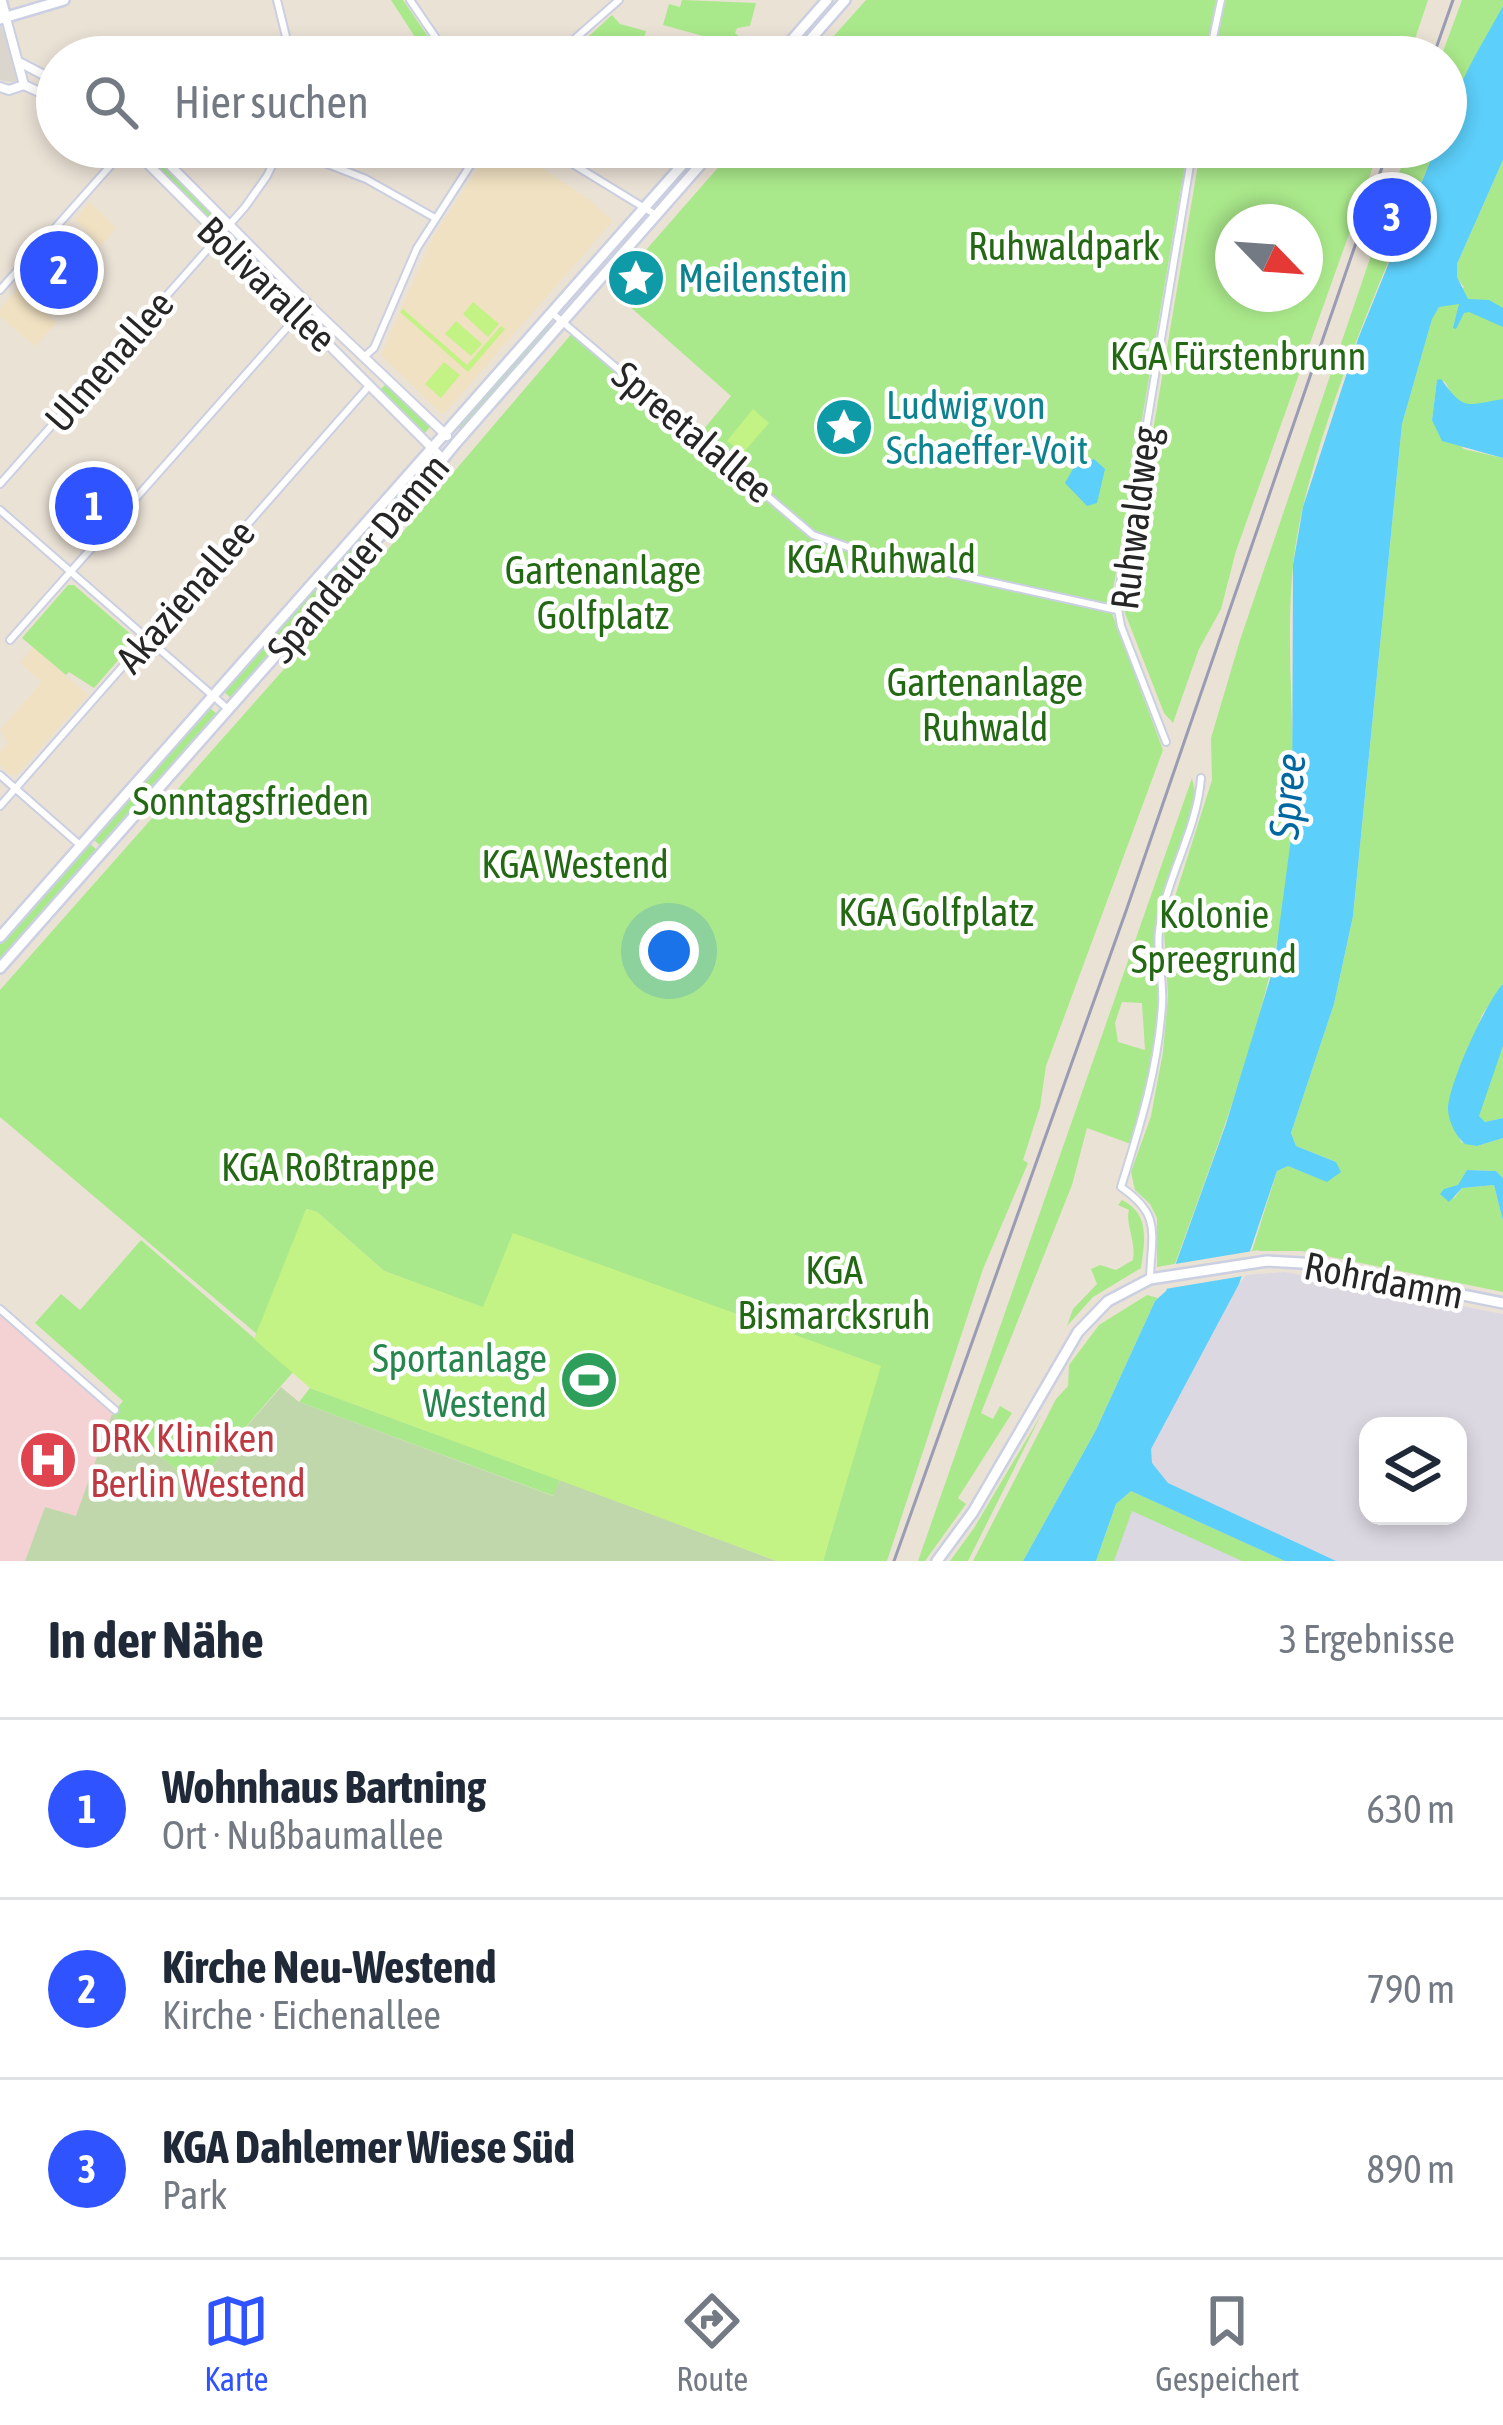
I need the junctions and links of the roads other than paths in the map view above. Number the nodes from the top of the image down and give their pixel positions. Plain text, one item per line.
1 (1, 0) edge
2 (64, 0) edge
3 (277, 0) edge
4 (410, 0) edge
5 (619, 0) edge
6 (827, 0) edge
7 (845, 0) edge
8 (1221, 0) edge
9 (3, 18) edge
10 (286, 36) edge
11 (435, 36) edge
12 (578, 36) edge
13 (795, 36) edge
14 (813, 36) edge
15 (1213, 36) edge
16 (20, 63) junction
17 (36, 71) edge
18 (24, 85) junction
19 (3, 90) edge
20 (36, 90) edge
21 (110, 168) edge
22 (150, 168) edge
23 (172, 168) edge
24 (271, 168) edge
25 (337, 168) edge
26 (468, 168) edge
27 (580, 168) edge
28 (679, 168) edge
29 (697, 168) edge
30 (1190, 168) edge
31 (645, 207) junction
32 (656, 215) junction
33 (434, 218) junction
34 (228, 226) junction
35 (218, 238) junction
36 (0, 290) edge
37 (308, 304) junction
38 (553, 313) junction
39 (298, 315) junction
40 (562, 322) junction
41 (364, 358) junction
42 (352, 369) junction
43 (380, 374) junction
44 (369, 386) junction
45 (446, 434) junction
46 (456, 443) junction
47 (432, 449) junction
48 (443, 459) junction
49 (0, 484) edge
50 (0, 510) edge
51 (70, 572) junction
52 (1117, 610) junction
53 (147, 639) junction
54 (10, 640) dead end
55 (212, 697) junction
56 (228, 710) junction
57 (1166, 742) dead end
58 (0, 775) edge
59 (1201, 778) dead end
60 (16, 788) junction
61 (0, 806) edge
62 (81, 846) junction
63 (0, 938) edge
64 (0, 968) edge
65 (1153, 1278) junction
66 (1503, 1304) edge
67 (0, 1309) edge
68 (115, 1409) dead end
69 (938, 1561) edge

1 - 9 main road
2 - 9 main road
3 - 10 street
4 - 11 street
5 - 12 street
6 - 13 main road
7 - 14 main road
8 - 15 street
9 - 16 street
16 - 17 street
16 - 18 street
18 - 19 street
18 - 20 street
21 - 36 street
22 - 35 street, Bolivarallee
23 - 34 street, Bolivarallee
24 - 34 street, Ulmenallee
25 - 33 street
26 - 33 street
27 - 31 street
28 - 31 main road, Spandauer Damm
29 - 32 main road, Spandauer Damm
30 - 52 street, Ruhwaldweg
31 - 32 street
31 - 38 main road, Spandauer Damm
32 - 40 main road, Spandauer Damm
33 - 41 street
34 - 35 street, Ulmenallee
34 - 37 street, Bolivarallee
35 - 39 street, Bolivarallee
35 - 49 street, Ulmenallee
37 - 39 street
37 - 41 street, Bolivarallee
38 - 40 street, Spreetalallee
38 - 45 main road, Spandauer Damm
39 - 42 street, Bolivarallee
39 - 51 street
40 - 46 main road, Spandauer Damm
40 - 52 street, Spreetalallee
41 - 42 street, Bolivarallee
41 - 43 street, Bolivarallee
42 - 44 street, Bolivarallee
43 - 44 street, Bolivarallee
43 - 45 street, Bolivarallee
44 - 47 street, Bolivarallee
44 - 53 street, Akazienallee
45 - 46 street, Bolivarallee
45 - 47 main road, Spandauer Damm
46 - 48 main road, Spandauer Damm
47 - 48 street, Bolivarallee
47 - 55 main road, Spandauer Damm
48 - 56 main road, Spandauer Damm
50 - 51 street
51 - 53 street
51 - 54 street
52 - 57 street, Ruhwaldweg
53 - 55 street
53 - 60 street, Akazienallee
55 - 56 street
55 - 62 main road, Spandauer Damm
56 - 64 main road, Spandauer Damm
58 - 60 street
59 - 65 street
60 - 61 street, Akazienallee
60 - 62 street
62 - 63 main road, Spandauer Damm
65 - 66 main road, Rohrdamm
65 - 69 main road
67 - 68 street

